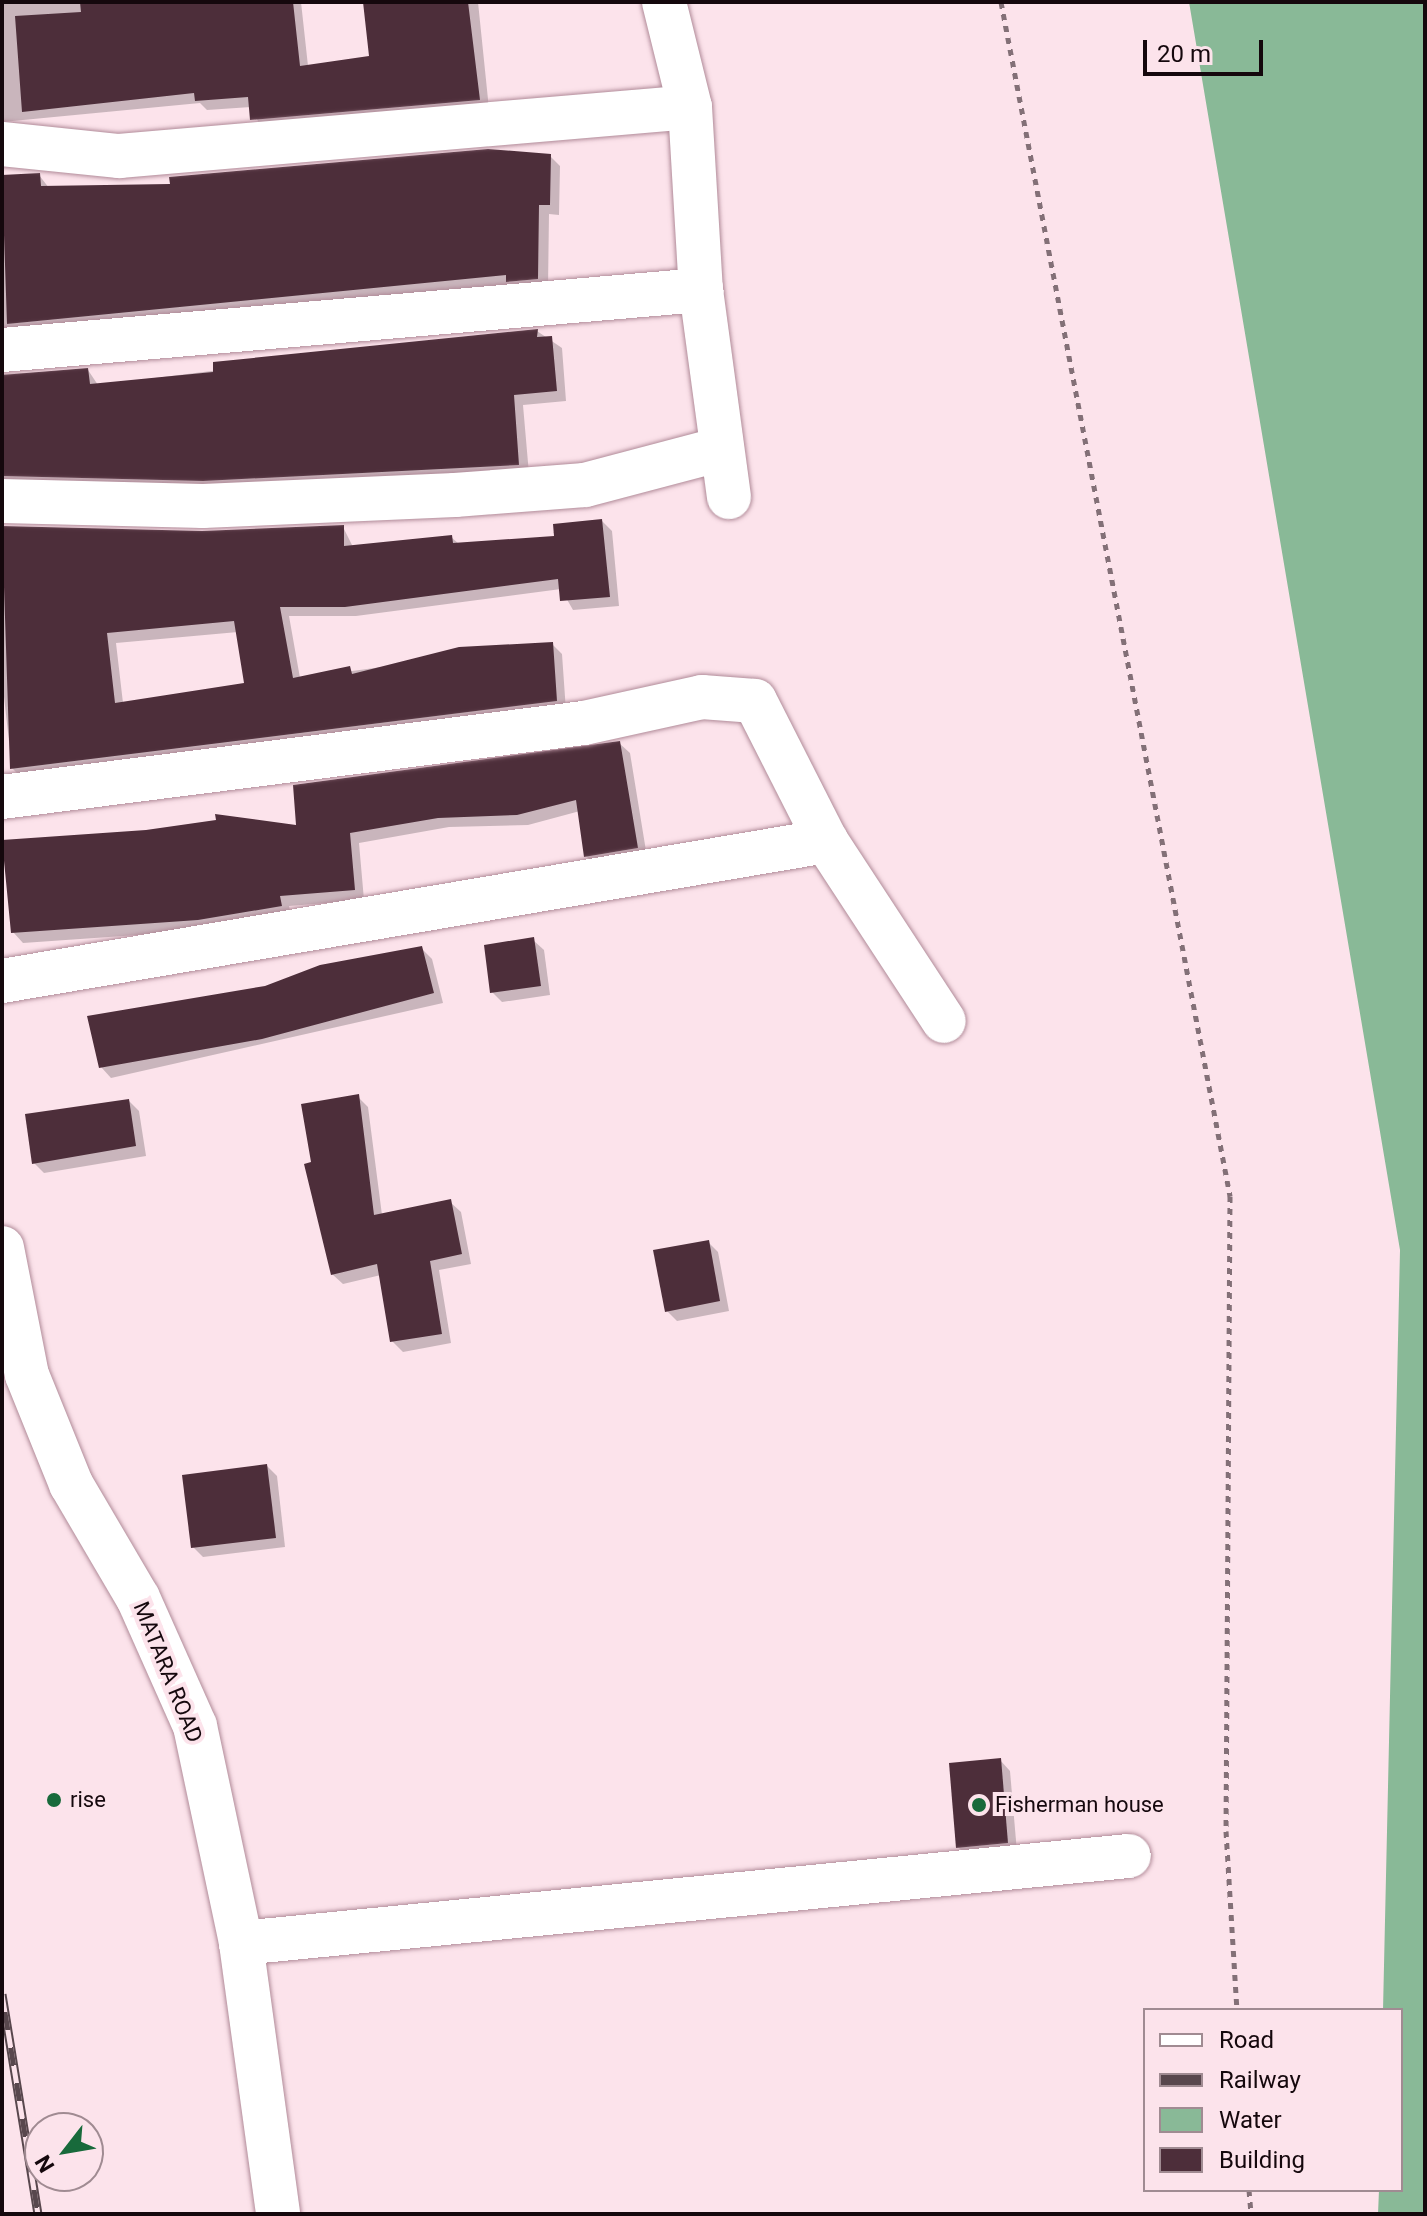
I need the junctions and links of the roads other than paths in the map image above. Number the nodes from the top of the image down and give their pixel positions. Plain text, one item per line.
1 (664, 2) edge
2 (690, 107) junction
3 (2, 144) edge
4 (701, 290) junction
5 (2, 350) edge
6 (721, 449) junction
7 (729, 497) dead end
8 (2, 501) edge
9 (2, 797) edge
10 (826, 841) junction
11 (2, 981) edge
12 (944, 1021) dead end
13 (2, 1248) edge
14 (1129, 1856) dead end
15 (241, 1943) junction
16 (278, 2214) edge

1 - 2 main road
2 - 3 main road
2 - 4 main road
4 - 5 main road
4 - 6 main road
6 - 7 main road
6 - 8 main road
9 - 10 main road
10 - 11 main road
10 - 12 main road
13 - 15 main road, MATARA ROAD
14 - 15 main road
15 - 16 main road, MATARA ROAD

